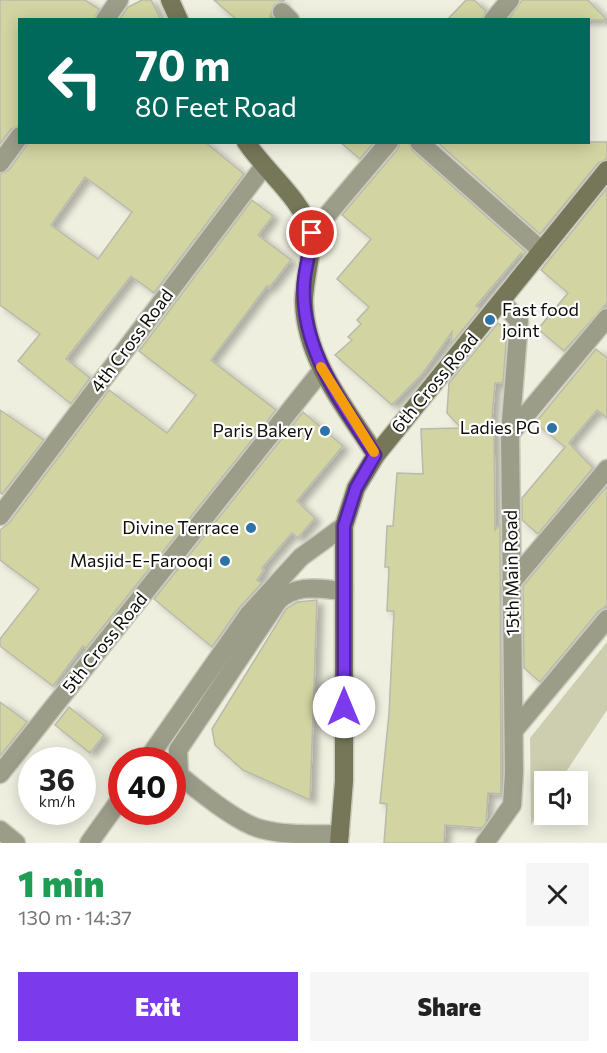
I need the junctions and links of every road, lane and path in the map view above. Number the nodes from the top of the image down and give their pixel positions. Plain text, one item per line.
1 (119, 0) edge
2 (170, 0) edge
3 (106, 18) edge
4 (178, 18) edge
5 (18, 139) edge
6 (248, 144) edge
7 (387, 144) edge
8 (421, 144) edge
9 (0, 163) edge
10 (264, 166) junction
11 (607, 170) edge
12 (312, 233) junction
13 (542, 251) junction
14 (502, 302) junction
15 (607, 318) edge
16 (322, 370) junction
17 (510, 434) junction
18 (375, 455) junction
19 (607, 469) edge
20 (0, 516) edge
21 (344, 526) junction
22 (511, 583) junction
23 (344, 591) junction
24 (607, 619) edge
25 (516, 728) junction
26 (156, 747) edge
27 (0, 774) edge
28 (108, 817) edge
29 (0, 830) edge
30 (339, 839) edge
31 (16, 843) edge
32 (89, 843) edge
33 (485, 843) edge

1 - 3 street
2 - 4 street
5 - 9 street
6 - 10 street
7 - 12 street
8 - 13 street
10 - 12 street
10 - 20 street, 4th Cross Road
11 - 13 street, 6th Cross Road
12 - 16 street
13 - 14 street, 6th Cross Road
14 - 17 street, 15th Main Road
14 - 18 street, 6th Cross Road
15 - 17 street
16 - 18 street
16 - 27 street, 5th Cross Road
17 - 22 street, 15th Main Road
18 - 21 street, 6th Cross Road
19 - 22 street
21 - 23 street, 6th Cross Road
21 - 26 street
22 - 25 street, 15th Main Road
23 - 30 street, 6th Cross Road
23 - 30 street
24 - 25 street
25 - 33 street, 15th Main Road
28 - 32 street
29 - 31 street

